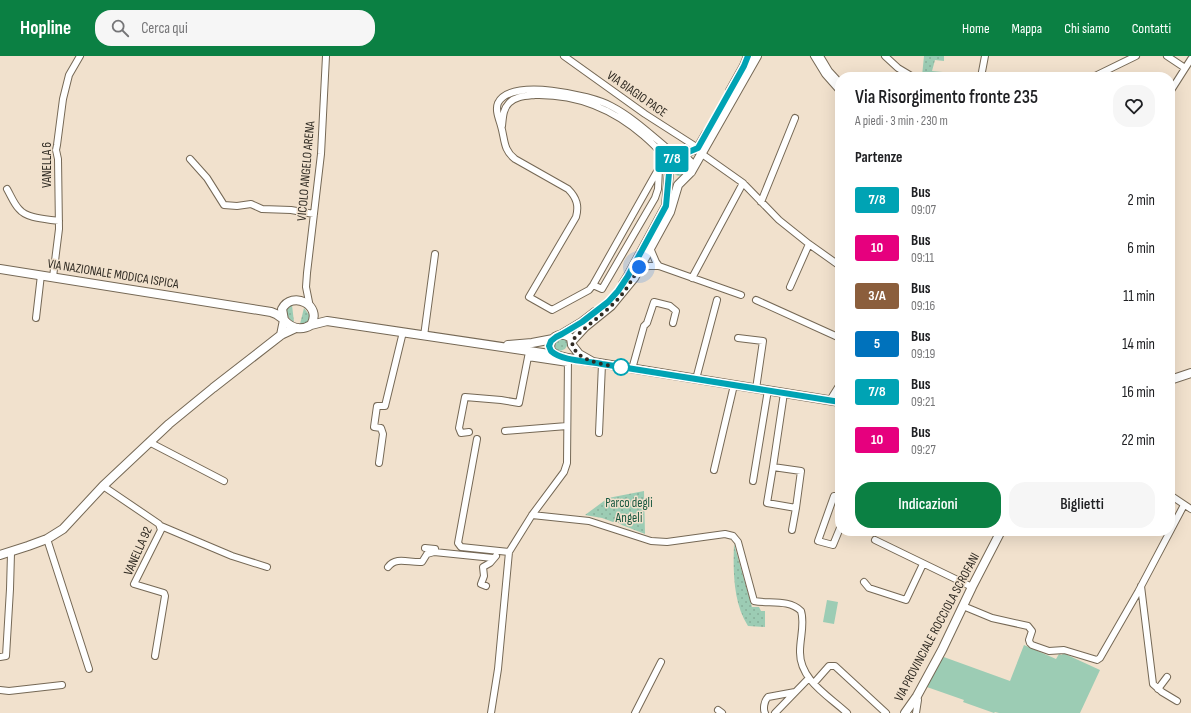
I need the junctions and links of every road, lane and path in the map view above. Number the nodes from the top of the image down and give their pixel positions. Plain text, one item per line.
1 (80, 56) edge
2 (326, 56) edge
3 (564, 56) edge
4 (748, 56) edge
5 (757, 56) edge
6 (819, 56) edge
7 (884, 56) edge
8 (985, 56) edge
9 (1136, 56) edge
10 (1167, 56) edge
11 (1191, 59) edge
12 (1185, 68) junction
13 (901, 72) edge
14 (982, 72) edge
15 (1103, 72) edge
16 (835, 78) edge
17 (1175, 84) edge
18 (835, 85) edge
19 (795, 118) dead end
20 (502, 129) junction
21 (700, 151) junction
22 (679, 155) junction
23 (190, 159) dead end
24 (663, 160) junction
25 (665, 169) junction
26 (691, 172) junction
27 (684, 179) junction
28 (743, 183) junction
29 (7, 190) dead end
30 (761, 202) junction
31 (314, 214) junction
32 (59, 221) junction
33 (809, 244) junction
34 (650, 248) junction
35 (612, 250) junction
36 (435, 254) dead end
37 (622, 255) junction
38 (835, 262) edge
39 (659, 266) junction
40 (639, 267) junction
41 (0, 269) edge
42 (41, 275) junction
43 (54, 277) junction
44 (692, 278) junction
45 (593, 285) junction
46 (306, 287) junction
47 (790, 287) dead end
48 (741, 295) dead end
49 (296, 300) junction
50 (717, 300) dead end
51 (756, 300) dead end
52 (223, 304) junction
53 (286, 304) junction
54 (311, 308) junction
55 (36, 318) dead end
56 (283, 319) junction
57 (673, 323) dead end
58 (310, 325) junction
59 (296, 328) junction
60 (373, 328) junction
61 (403, 332) junction
62 (562, 334) junction
63 (281, 336) junction
64 (424, 336) junction
65 (835, 336) edge
66 (738, 338) dead end
67 (553, 339) junction
68 (572, 343) junction
69 (482, 344) junction
70 (529, 354) junction
71 (558, 355) junction
72 (568, 360) junction
73 (593, 362) junction
74 (602, 364) junction
75 (632, 369) junction
76 (1191, 373) edge
77 (1175, 378) edge
78 (696, 379) junction
79 (734, 385) junction
80 (756, 388) junction
81 (768, 390) junction
82 (835, 392) edge
83 (784, 393) junction
84 (830, 400) junction
85 (835, 401) edge
86 (567, 426) junction
87 (505, 431) dead end
88 (469, 432) dead end
89 (599, 433) dead end
90 (477, 439) dead end
91 (149, 442) junction
92 (379, 463) dead end
93 (773, 467) junction
94 (714, 470) dead end
95 (224, 481) dead end
96 (754, 481) dead end
97 (103, 486) junction
98 (835, 496) edge
99 (1175, 499) edge
100 (1184, 505) junction
101 (796, 508) junction
102 (1191, 509) edge
103 (532, 515) junction
104 (1175, 522) edge
105 (161, 526) junction
106 (792, 530) dead end
107 (837, 536) edge
108 (998, 536) edge
109 (1168, 536) edge
110 (47, 539) junction
111 (875, 540) dead end
112 (425, 548) dead end
113 (11, 552) junction
114 (509, 554) junction
115 (0, 555) edge
116 (496, 556) junction
117 (923, 564) junction
118 (267, 567) dead end
119 (388, 567) dead end
120 (864, 582) dead end
121 (486, 586) dead end
122 (1141, 586) junction
123 (972, 587) junction
124 (963, 606) junction
125 (0, 624) edge
126 (8, 624) junction
127 (155, 656) dead end
128 (0, 657) edge
129 (661, 662) dead end
130 (89, 668) dead end
131 (1167, 677) dead end
132 (811, 681) junction
133 (62, 686) dead end
134 (1158, 689) junction
135 (0, 690) edge
136 (795, 692) junction
137 (917, 696) junction
138 (1177, 701) dead end
139 (491, 713) edge
140 (635, 713) edge
141 (765, 713) edge
142 (775, 713) edge
143 (847, 713) edge
144 (886, 713) edge
145 (905, 713) edge
146 (916, 713) edge

1 - 32 street, VANELLA 6
2 - 31 street, VICOLO ANGELO ARENA
3 - 21 street, VIA BIAGIO PACE
4 - 21 main road
5 - 21 main road
6 - 16 street
6 - 18 street
7 - 13 street
8 - 14 street
9 - 15 street
10 - 12 street
11 - 12 street
12 - 17 street
19 - 30 street
20 - 22 street
20 - 24 street
20 - 45 street
21 - 22 main road
21 - 26 main road
21 - 28 street, VIA BIAGIO PACE
22 - 24 street
22 - 25 main road
22 - 26 main road
23 - 31 street
24 - 25 street
25 - 27 main road
25 - 35 street
25 - 37 street
25 - 62 main road
26 - 27 main road
27 - 34 main road
28 - 30 street, VIA BIAGIO PACE
28 - 44 street
29 - 32 street
30 - 33 street, VIA BIAGIO PACE
31 - 46 street, VICOLO ANGELO ARENA
32 - 43 street, VANELLA 6
33 - 38 street, VIA BIAGIO PACE
33 - 47 street
34 - 39 street
34 - 40 main road
35 - 37 street
35 - 45 street
36 - 64 street
37 - 45 street
39 - 40 street
39 - 44 street
40 - 68 main road
41 - 42 main road, VIA NAZIONALE MODICA ISPICA
42 - 43 main road, VIA NAZIONALE MODICA ISPICA
42 - 55 street
43 - 52 main road, VIA NAZIONALE MODICA ISPICA
44 - 48 street
46 - 49 street
46 - 54 street, VICOLO ANGELO ARENA
49 - 53 main road
49 - 54 main road
50 - 78 street
51 - 65 street
52 - 53 main road
52 - 56 main road
53 - 56 main road
54 - 58 main road
54 - 60 main road
56 - 59 main road
56 - 63 main road
57 - 75 street
58 - 59 main road
58 - 60 main road
59 - 63 main road
60 - 61 main road
61 - 64 main road
61 - 92 street
62 - 67 main road
62 - 68 main road
63 - 91 main road
64 - 69 main road
66 - 80 street
67 - 69 main road
67 - 71 main road
68 - 71 main road
68 - 73 main road
69 - 70 main road
70 - 71 main road
70 - 72 street
70 - 88 street
71 - 72 main road
72 - 73 main road
72 - 86 street
73 - 74 main road
74 - 75 main road
74 - 89 street
75 - 78 main road
76 - 77 main road
78 - 79 main road
79 - 80 main road
79 - 94 street
80 - 81 main road
81 - 83 main road
81 - 96 street
82 - 84 street
83 - 84 main road
83 - 93 street
84 - 85 main road
86 - 87 street
86 - 103 street
90 - 114 street
91 - 95 street
91 - 97 main road
93 - 101 street
93 - 101 street
97 - 105 street, VANELLA 92
97 - 110 main road
98 - 107 street
99 - 100 street
100 - 102 street
100 - 104 street
101 - 106 street
103 - 114 street
103 - 132 street
105 - 118 street
105 - 127 street, VANELLA 92
108 - 123 main road, VIA PROVINCIALE ROCCIOLA SCROFANI
109 - 122 street
110 - 113 main road
110 - 130 street
111 - 117 street
112 - 116 street
113 - 115 main road
113 - 126 street
114 - 116 street
114 - 139 street
116 - 119 street
116 - 121 street
117 - 120 street
117 - 123 street
122 - 124 street
122 - 134 street
123 - 124 main road, VIA PROVINCIALE ROCCIOLA SCROFANI
124 - 137 main road, VIA PROVINCIALE ROCCIOLA SCROFANI
125 - 126 street
126 - 128 street
129 - 140 street
131 - 134 street
132 - 136 street
132 - 143 street
132 - 144 street
133 - 135 street
134 - 138 street
136 - 141 street
136 - 142 street
137 - 145 main road, VIA PROVINCIALE ROCCIOLA SCROFANI
137 - 146 street

